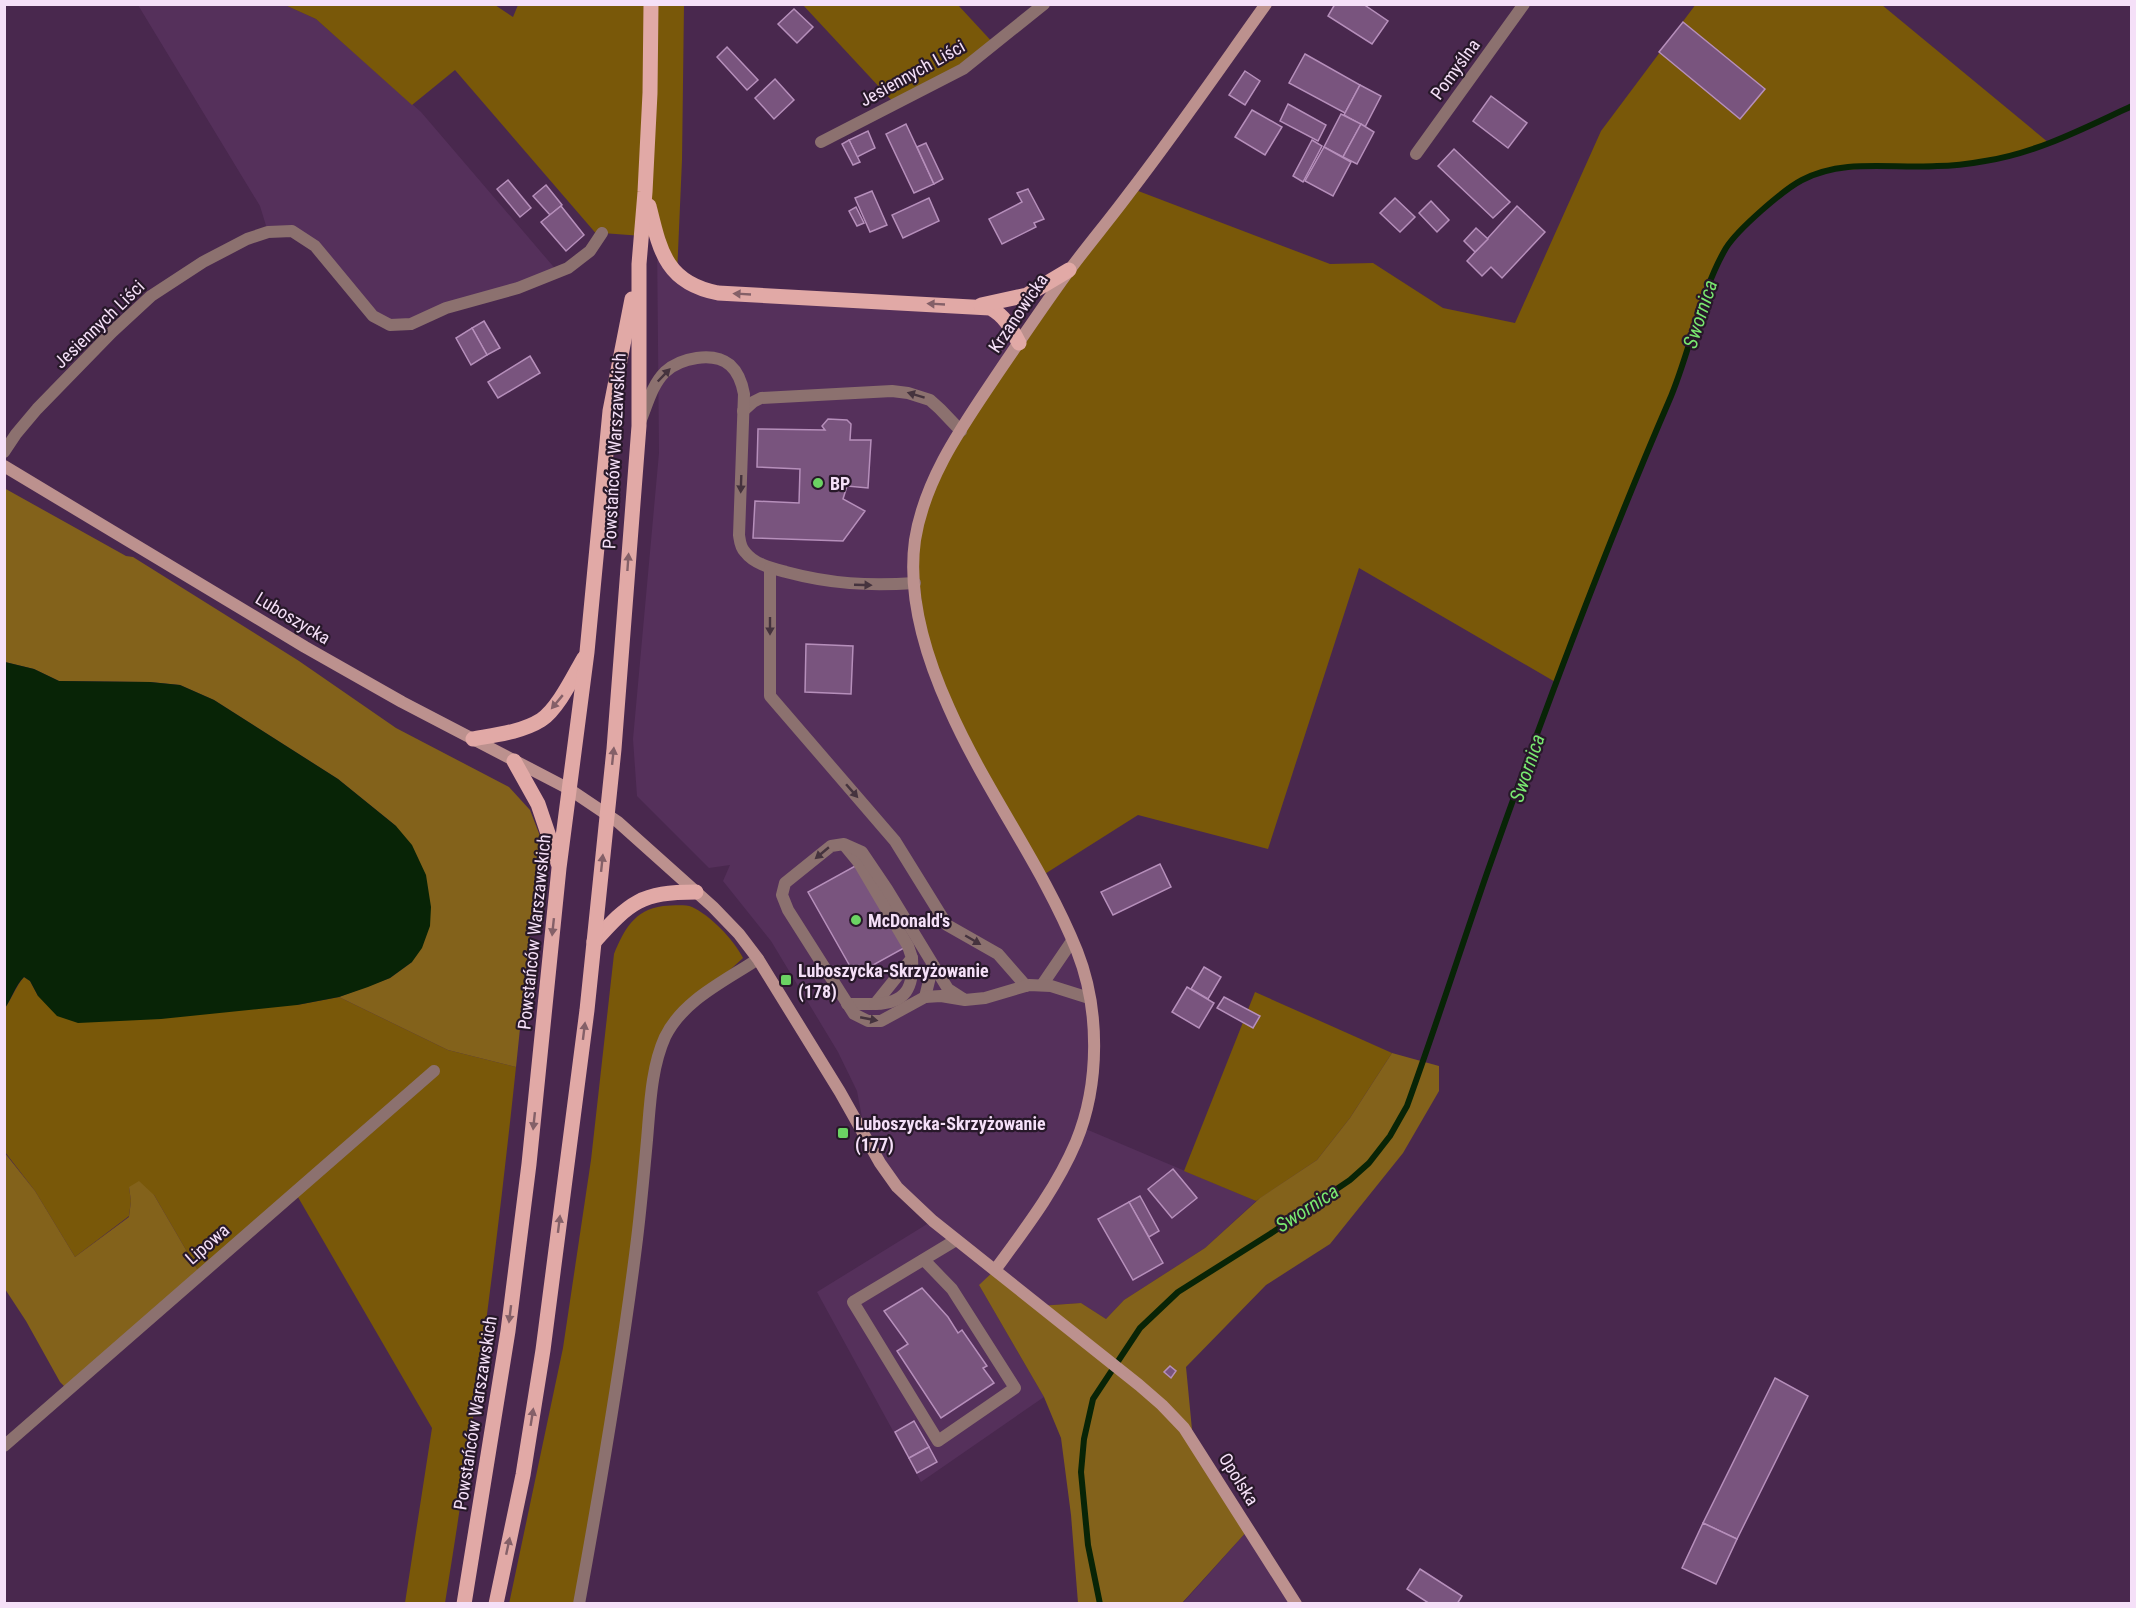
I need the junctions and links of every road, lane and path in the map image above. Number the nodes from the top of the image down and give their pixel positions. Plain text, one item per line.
1 (651, 4) edge
2 (1044, 4) edge
3 (1266, 4) edge
4 (1524, 4) edge
5 (821, 142) dead end
6 (1416, 154) dead end
7 (645, 192) junction
8 (602, 233) dead end
9 (639, 264) junction
10 (1069, 270) junction
11 (976, 306) junction
12 (1019, 343) junction
13 (743, 411) junction
14 (639, 426) junction
15 (961, 430) junction
16 (4, 452) edge
17 (4, 466) edge
18 (770, 568) junction
19 (915, 583) junction
20 (587, 652) junction
21 (473, 739) junction
22 (514, 761) junction
23 (569, 789) junction
24 (607, 814) junction
25 (844, 844) junction
26 (560, 868) junction
27 (696, 892) junction
28 (1072, 941) junction
29 (594, 942) junction
30 (758, 959) junction
31 (933, 964) junction
32 (1026, 986) junction
33 (1042, 986) junction
34 (925, 997) junction
35 (1089, 998) junction
36 (965, 1000) junction
37 (847, 1004) junction
38 (434, 1071) dead end
39 (956, 1240) junction
40 (924, 1260) junction
41 (995, 1270) junction
42 (4, 1446) edge
43 (464, 1604) edge
44 (496, 1604) edge
45 (579, 1604) edge
46 (1296, 1604) edge

1 - 7 main road, Powstańców Warszawskich
2 - 5 street, Jesiennych Liści
3 - 10 street, Krzanowicka
4 - 6 street, Pomyślna
7 - 9 main road, Powstańców Warszawskich
11 -> 7 main road
8 - 16 street, Jesiennych Liści
9 - 14 main road, Powstańców Warszawskich
9 - 20 main road, Powstańców Warszawskich
10 - 11 main road
10 - 12 street, Krzanowicka
11 - 12 main road
12 - 15 street, Krzanowicka
14 -> 13 street
15 -> 13 street
13 -> 18 street
24 -> 14 main road, Powstańców Warszawskich
15 - 19 street, Krzanowicka
17 - 21 street, Luboszycka
18 -> 19 street
18 -> 32 street
19 - 28 street, Krzanowicka
20 -> 21 main road
20 - 23 main road, Powstańców Warszawskich
21 - 22 street, Luboszycka
22 - 23 street, Luboszycka
22 - 26 main road
23 - 24 street, Luboszycka
23 - 26 main road, Powstańców Warszawskich
24 - 27 street, Luboszycka
29 -> 24 main road, Powstańców Warszawskich
25 - 31 street
25 -> 37 street
25 - 37 street
26 -> 43 main road, Powstańców Warszawskich
27 - 29 main road
27 - 30 street, Luboszycka
28 - 33 street
28 - 35 street, Krzanowicka
44 -> 29 main road, Powstańców Warszawskich
30 - 39 street, Opolska
30 - 45 street
31 - 34 street
31 - 36 street
32 - 33 street
32 - 36 street
33 - 35 street
34 - 36 street
37 -> 34 street
35 - 41 street, Krzanowicka
38 - 42 street, Lipowa
39 - 40 street
39 - 41 street, Opolska
40 - 40 street
41 - 46 street, Opolska

